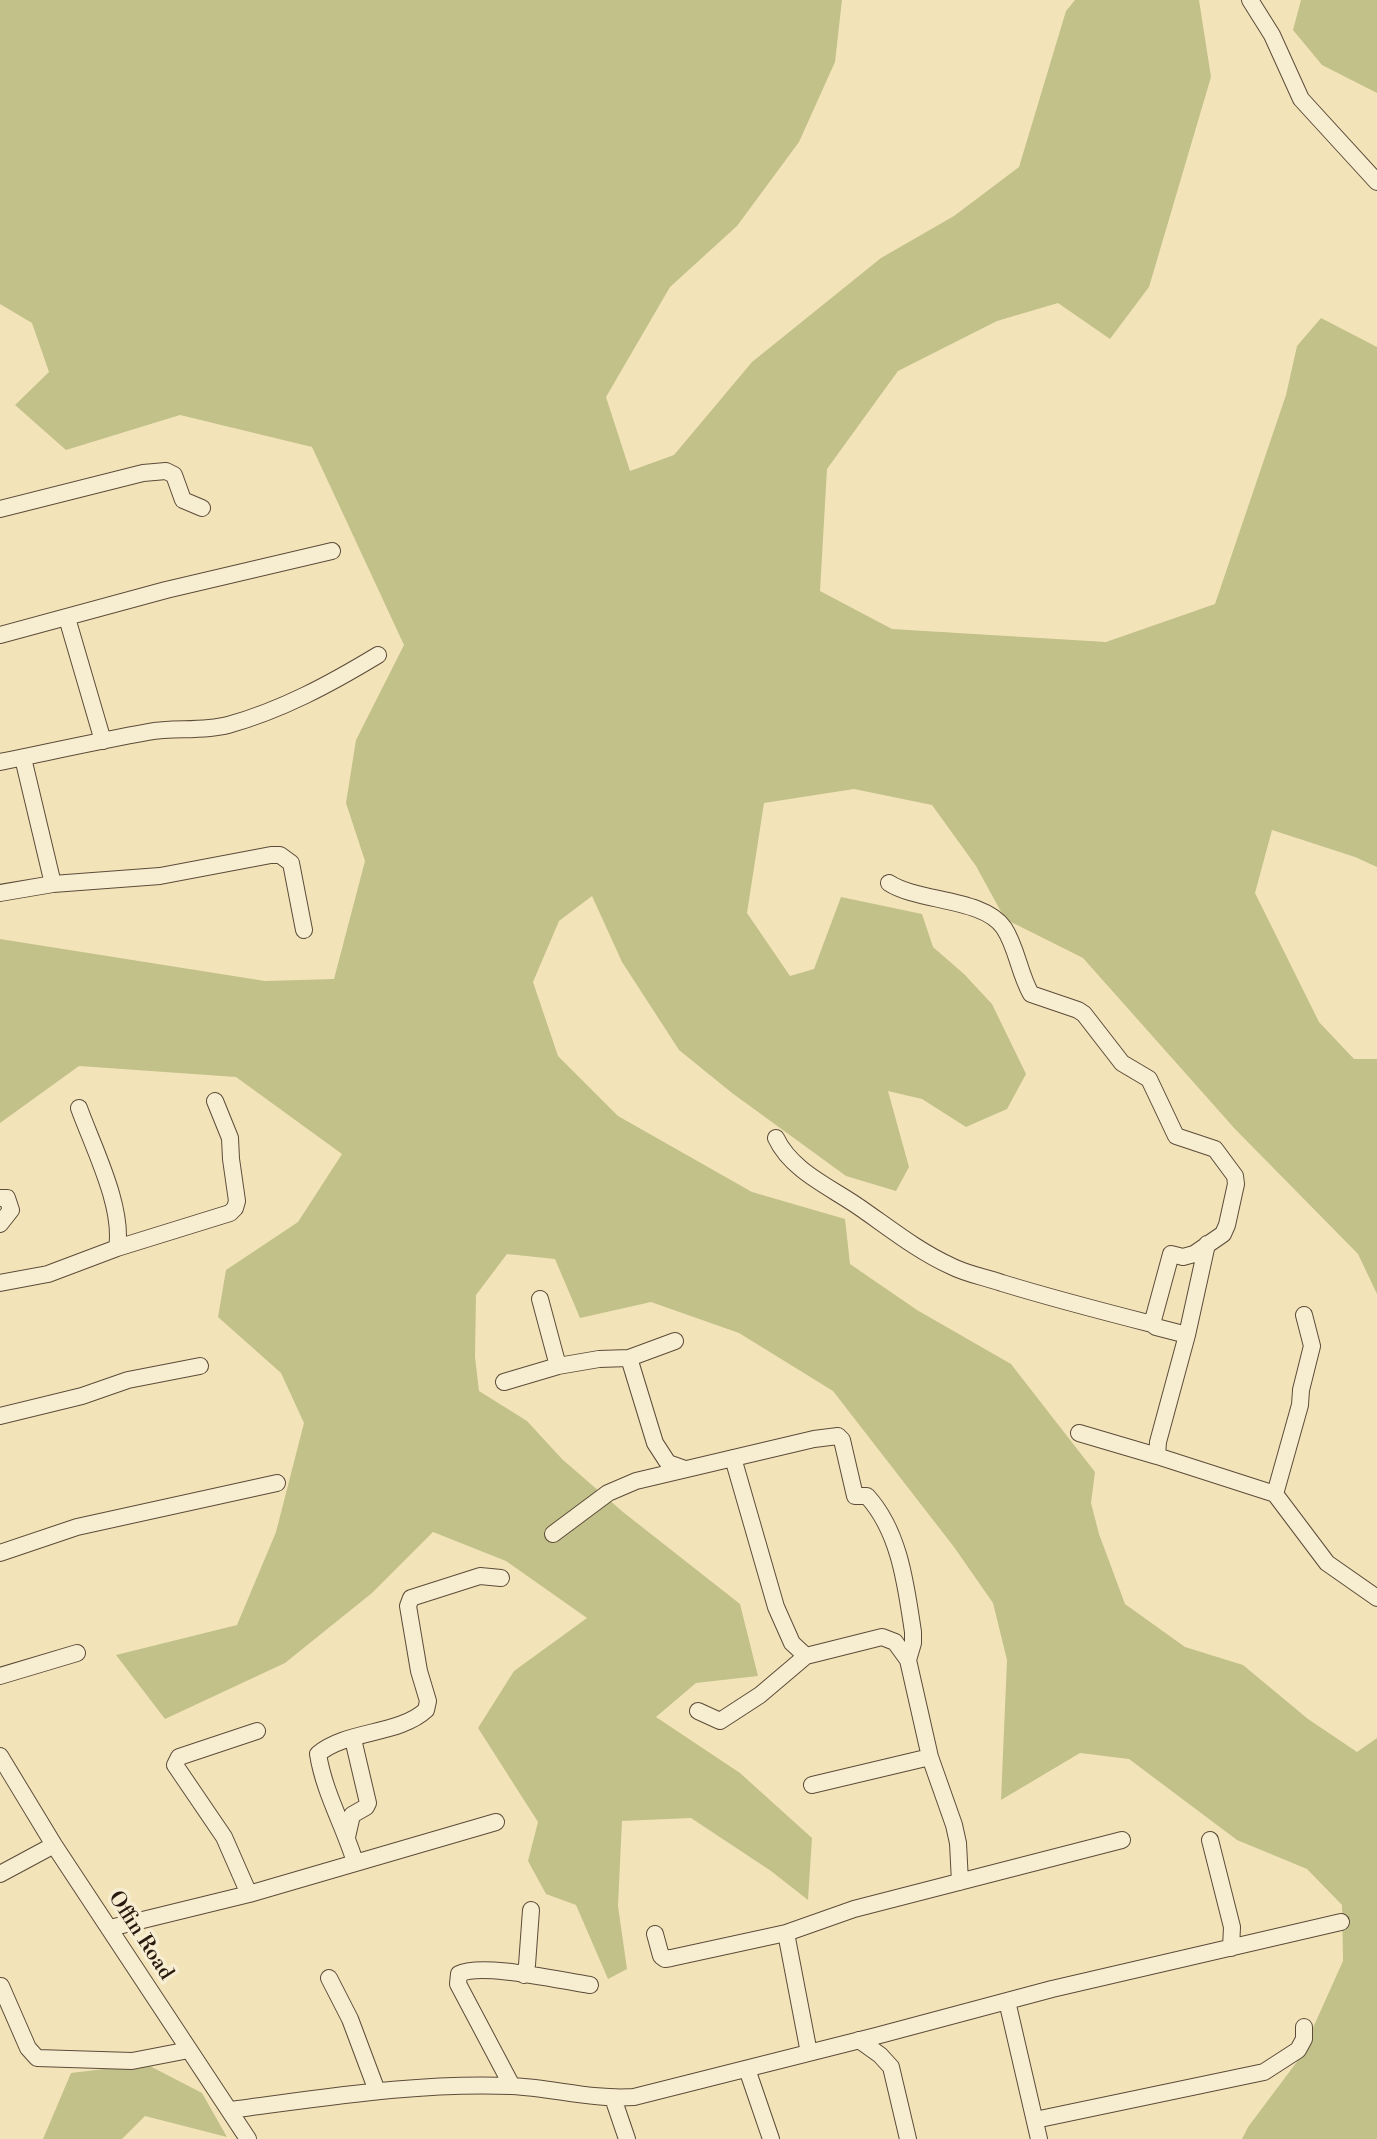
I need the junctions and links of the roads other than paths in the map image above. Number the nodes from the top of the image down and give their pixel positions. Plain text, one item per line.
1 (1250, 0) edge
2 (1377, 182) edge
3 (202, 508) dead end
4 (0, 509) edge
5 (332, 551) dead end
6 (68, 618) junction
7 (0, 635) edge
8 (378, 655) dead end
9 (103, 741) junction
10 (23, 758) junction
11 (0, 762) edge
12 (889, 883) dead end
13 (53, 884) junction
14 (0, 893) edge
15 (304, 930) dead end
16 (215, 1101) dead end
17 (79, 1108) dead end
18 (776, 1138) dead end
19 (0, 1198) edge
20 (0, 1224) edge
21 (1207, 1244) junction
22 (117, 1248) junction
23 (0, 1283) edge
24 (540, 1299) dead end
25 (1304, 1315) dead end
26 (1152, 1324) junction
27 (1187, 1335) junction
28 (675, 1341) dead end
29 (629, 1358) junction
30 (200, 1366) dead end
31 (558, 1366) junction
32 (504, 1382) dead end
33 (0, 1416) edge
34 (1079, 1433) dead end
35 (1157, 1456) junction
36 (733, 1458) junction
37 (685, 1469) junction
38 (277, 1483) dead end
39 (1275, 1494) junction
40 (553, 1534) dead end
41 (0, 1553) edge
42 (501, 1578) dead end
43 (1377, 1598) edge
44 (76, 1653) dead end
45 (806, 1656) junction
46 (908, 1660) junction
47 (0, 1676) edge
48 (698, 1711) dead end
49 (257, 1731) dead end
50 (353, 1738) junction
51 (0, 1756) edge
52 (930, 1757) junction
53 (813, 1785) dead end
54 (496, 1822) dead end
55 (347, 1837) junction
56 (1122, 1840) dead end
57 (1210, 1840) dead end
58 (54, 1845) junction
59 (355, 1862) junction
60 (0, 1874) edge
61 (960, 1882) junction
62 (250, 1894) junction
63 (531, 1910) dead end
64 (1341, 1922) dead end
65 (110, 1928) junction
66 (786, 1933) junction
67 (655, 1934) dead end
68 (1231, 1948) junction
69 (524, 1975) junction
70 (329, 1978) dead end
71 (590, 1984) dead end
72 (1, 1986) edge
73 (1007, 2001) junction
74 (1304, 2027) dead end
75 (859, 2040) junction
76 (189, 2050) junction
77 (809, 2053) junction
78 (747, 2069) junction
79 (512, 2086) junction
80 (377, 2091) junction
81 (613, 2098) junction
82 (229, 2110) junction
83 (1035, 2120) junction
84 (248, 2139) edge
85 (627, 2139) edge
86 (771, 2139) edge
87 (908, 2139) edge
88 (1039, 2139) edge

1 - 2 street
3 - 4 street
5 - 6 street
6 - 7 street
6 - 9 street
8 - 9 street
9 - 10 street
10 - 11 street
10 - 13 street
12 - 21 street
13 - 14 street
13 - 15 street
16 - 22 street
17 - 22 street
18 - 26 street
19 - 20 street
21 - 26 street
21 - 27 street
22 - 23 street
24 - 31 street
25 - 39 street
26 - 27 street
27 - 35 street
28 - 29 street
29 - 31 street
29 - 37 street
30 - 33 street
31 - 32 street
34 - 35 street
35 - 39 street
36 - 37 street
36 - 45 street
36 - 46 street
37 - 40 street
38 - 41 street
39 - 43 street
42 - 50 street
44 - 47 street
45 - 46 street
45 - 48 street
46 - 52 street
49 - 62 street
50 - 55 street
50 - 55 street
51 - 58 street, Offin Road
52 - 53 street
52 - 61 street
54 - 59 street
55 - 59 street
56 - 61 street
57 - 68 street
58 - 60 street
58 - 65 street, Offin Road
59 - 62 street
61 - 66 street
62 - 65 street
63 - 69 street
64 - 68 street
65 - 76 street, Offin Road
66 - 67 street
66 - 77 street
68 - 73 street
69 - 71 street
69 - 79 street
70 - 80 street
72 - 76 street
73 - 75 street
73 - 83 street
74 - 83 street
75 - 77 street
75 - 87 street
76 - 82 street, Offin Road
77 - 78 street
78 - 81 street
78 - 86 street
79 - 80 street
79 - 81 street
80 - 82 street
81 - 85 street
82 - 84 street, Offin Road
83 - 88 street

